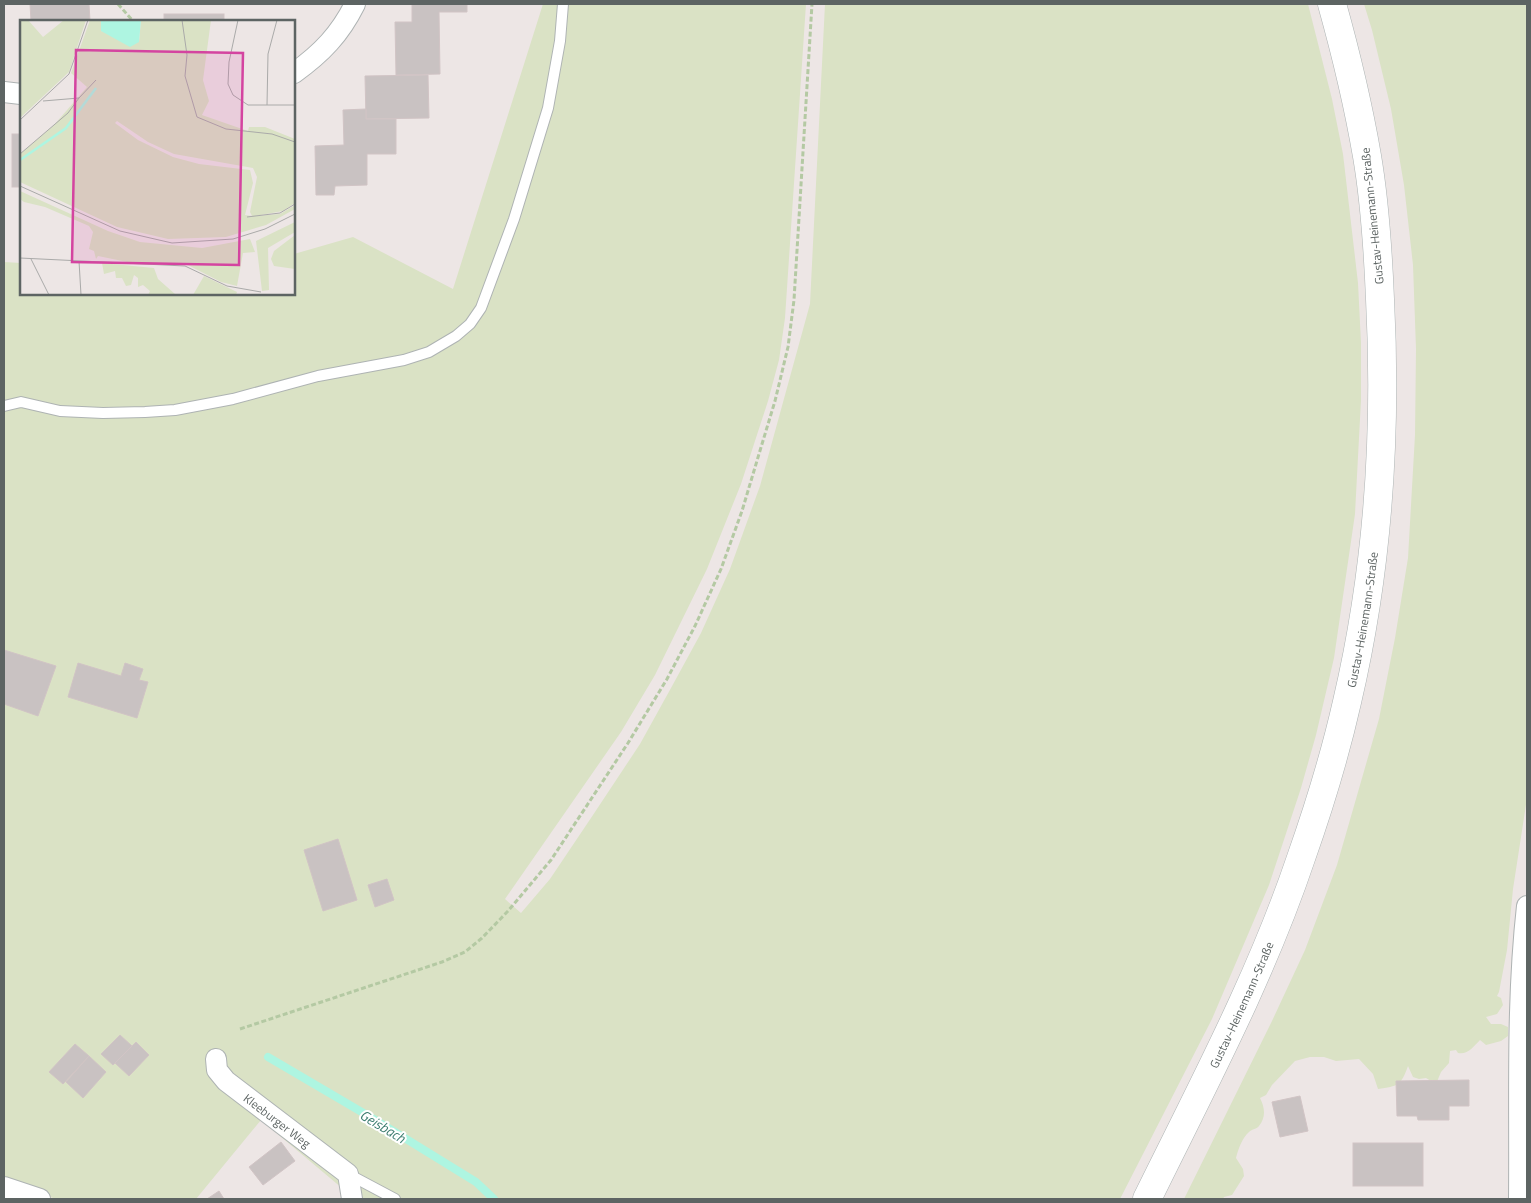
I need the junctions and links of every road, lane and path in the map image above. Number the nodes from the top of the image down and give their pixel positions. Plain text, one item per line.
1 (118, 4) edge
2 (355, 4) edge
3 (563, 4) edge
4 (812, 4) edge
5 (1332, 4) edge
6 (132, 20) edge
7 (295, 72) edge
8 (4, 92) edge
9 (20, 94) edge
10 (4, 406) edge
11 (1527, 906) edge
12 (240, 1029) dead end
13 (216, 1059) dead end
14 (1524, 1154) edge
15 (348, 1174) junction
16 (4, 1187) edge
17 (40, 1199) edge
18 (352, 1199) edge
19 (395, 1199) edge
20 (1148, 1199) edge
21 (1520, 1199) edge

1 - 6 path
2 - 7 street
3 - 10 lane
4 - 12 path
5 - 20 main road, Gustav-Heinemann-Straße
8 - 9 street
11 - 14 street
13 - 15 street, Kleeburger Weg
14 - 21 street
15 - 18 street
15 - 19 lane, Kleeburger Weg
16 - 17 street

